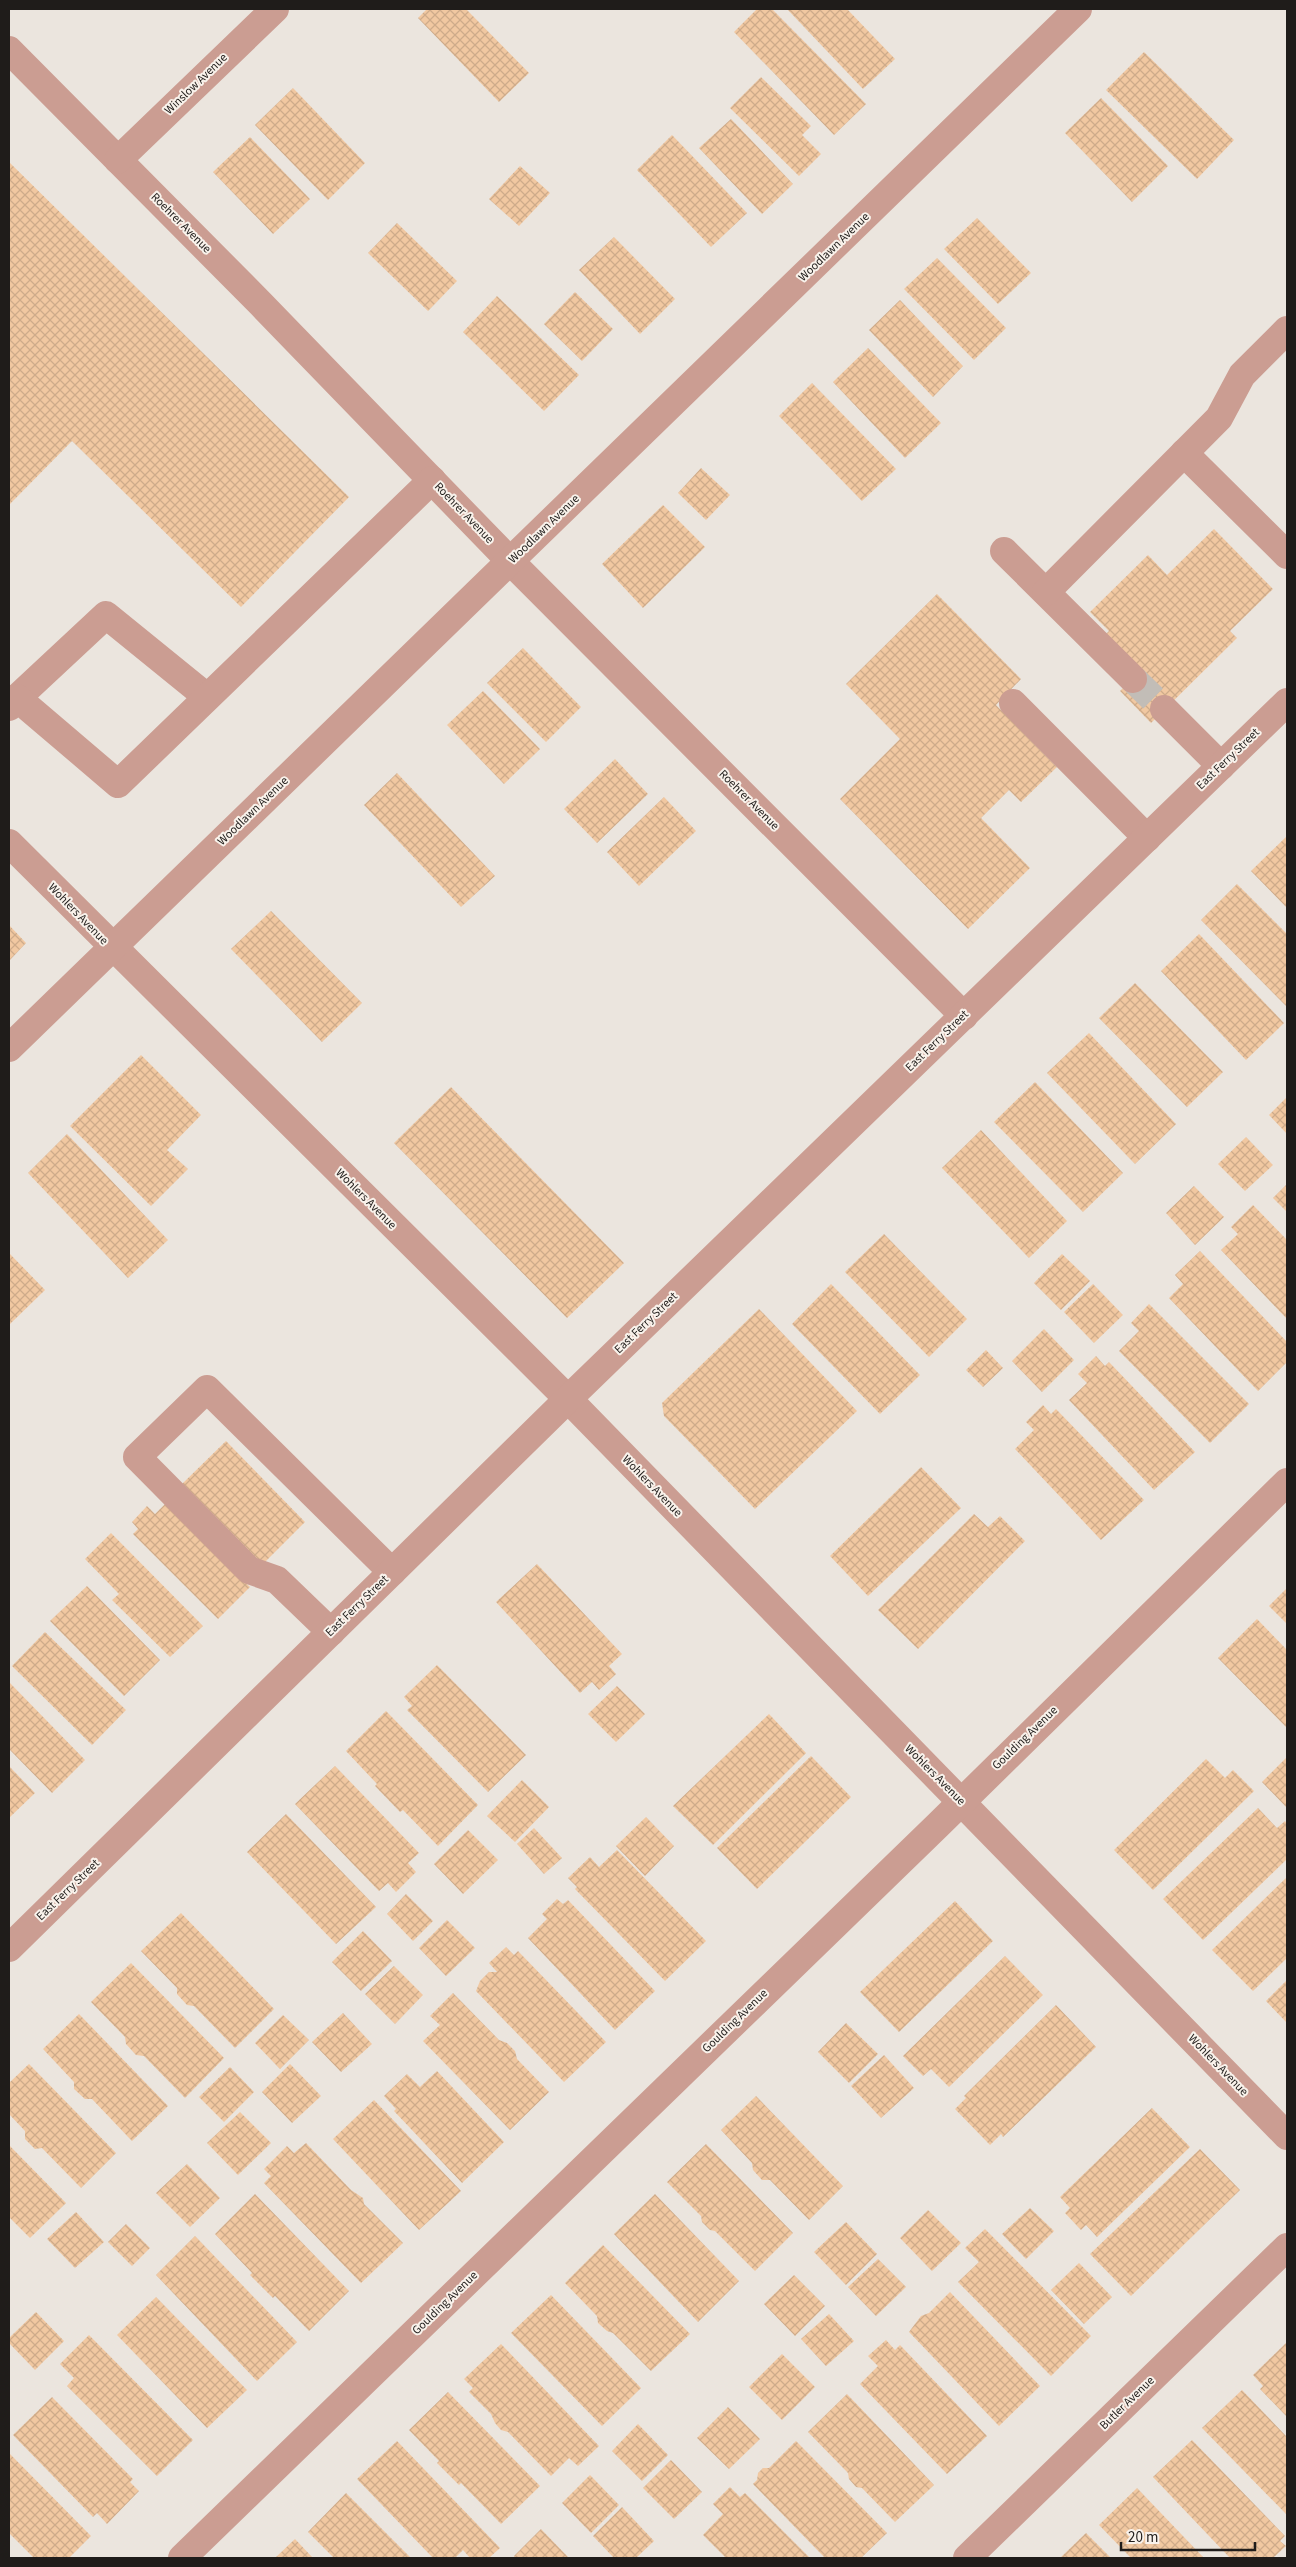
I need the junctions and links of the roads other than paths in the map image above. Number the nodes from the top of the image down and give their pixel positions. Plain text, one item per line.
1 (275, 9) edge
2 (1078, 9) edge
3 (9, 50) edge
4 (118, 160) junction
5 (1287, 330) edge
6 (1184, 453) junction
7 (432, 480) junction
8 (1004, 551) dead end
9 (1287, 556) edge
10 (511, 562) junction
11 (1046, 592) junction
12 (1133, 678) tunnel mouth
13 (207, 698) junction
14 (13, 702) edge
15 (1287, 702) edge
16 (1013, 703) dead end
17 (1164, 710) tunnel mouth
18 (1221, 766) junction
19 (1147, 838) junction
20 (9, 843) edge
21 (112, 948) junction
22 (964, 1016) junction
23 (9, 1048) edge
24 (568, 1399) junction
25 (1287, 1482) edge
26 (392, 1572) junction
27 (331, 1632) junction
28 (961, 1801) junction
29 (9, 1948) edge
30 (1287, 2136) edge
31 (1287, 2247) edge
32 (182, 2558) edge
33 (968, 2558) edge

1 - 4 street, Winslow Avenue
2 - 10 street, Woodlawn Avenue
3 - 4 street, Roehrer Avenue
4 - 7 street, Roehrer Avenue
5 - 6 street
6 - 9 street
6 - 11 street
7 - 10 street, Roehrer Avenue
7 - 13 street
8 - 11 street
10 - 21 street, Woodlawn Avenue
10 - 22 street, Roehrer Avenue
11 - 12 street
13 - 14 street
13 - 14 street
15 - 18 street, East Ferry Street
16 - 19 street
17 - 18 street
18 - 19 street, East Ferry Street
19 - 22 street, East Ferry Street
20 - 21 street, Wohlers Avenue
21 - 23 street, Woodlawn Avenue
21 - 24 street, Wohlers Avenue
22 - 24 street, East Ferry Street
24 - 26 street, East Ferry Street
24 - 28 street, Wohlers Avenue
25 - 28 street, Goulding Avenue
26 - 27 street, East Ferry Street
26 - 27 street
27 - 29 street, East Ferry Street
28 - 30 street, Wohlers Avenue
28 - 32 street, Goulding Avenue
31 - 33 street, Butler Avenue

